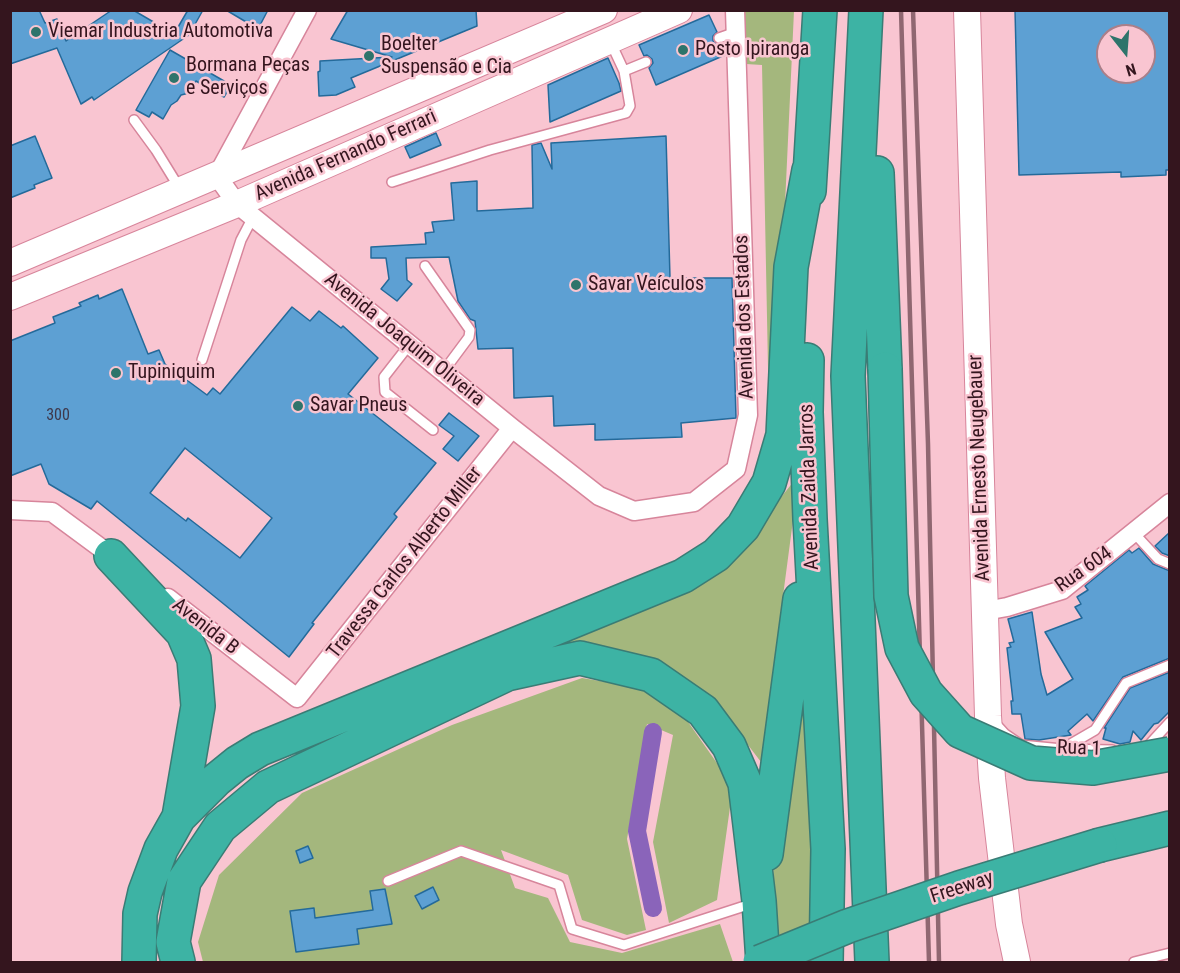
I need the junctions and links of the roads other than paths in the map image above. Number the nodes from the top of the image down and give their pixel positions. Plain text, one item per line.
1 (307, 10) edge
2 (604, 10) edge
3 (680, 10) edge
4 (735, 10) edge
5 (820, 10) edge
6 (866, 10) edge
7 (871, 10) edge
8 (967, 10) edge
9 (610, 41) junction
10 (646, 62) dead end
11 (624, 71) junction
12 (134, 120) dead end
13 (809, 170) junction
14 (217, 176) junction
15 (392, 182) dead end
16 (182, 191) junction
17 (245, 211) junction
18 (73, 237) junction
19 (10, 263) edge
20 (425, 266) dead end
21 (85, 267) junction
22 (10, 297) edge
23 (409, 345) junction
24 (202, 360) dead end
25 (443, 372) junction
26 (512, 428) junction
27 (433, 430) dead end
28 (599, 496) joint
29 (1170, 503) edge
30 (10, 510) edge
31 (810, 519) junction
32 (1134, 533) junction
33 (111, 556) junction
34 (1170, 564) edge
35 (984, 611) junction
36 (1170, 665) edge
37 (297, 698) joint
38 (988, 716) junction
39 (1170, 722) edge
40 (1062, 749) junction
41 (1122, 750) dead end
42 (1155, 751) edge
43 (179, 817) junction
44 (1170, 828) edge
45 (388, 881) dead end
46 (759, 901) junction
47 (1009, 924) junction
48 (1170, 953) edge
49 (139, 963) edge
50 (178, 963) edge
51 (761, 963) edge
52 (826, 963) edge
53 (872, 963) edge
54 (1000, 963) edge
55 (1017, 963) edge
56 (1134, 963) edge

1 - 14 street
2 - 14 street, Avenida Fernando Ferrari
3 - 9 street, Avenida Fernando Ferrari
4 - 28 street, Avenida dos Estados
5 - 13 highway, Avenida Zaida Jarros
6 - 53 highway
7 - 42 highway, bridge
8 - 35 street, Avenida Ernesto Neugebauer
9 - 11 lane
9 - 17 street, Avenida Fernando Ferrari
10 - 11 lane
11 - 15 lane
12 - 16 lane
13 - 31 highway, Avenida Zaida Jarros
13 - 43 highway
14 - 16 street, Avenida Fernando Ferrari
14 - 17 street, Avenida Joaquim Oliveira
16 - 18 street, Avenida Fernando Ferrari
17 - 21 street, Avenida Fernando Ferrari
17 - 23 street, Avenida Joaquim Oliveira
17 - 24 lane
18 - 19 street, Avenida Fernando Ferrari
18 - 21 street
20 - 25 lane
21 - 22 street, Avenida Fernando Ferrari
23 - 25 street, Avenida Joaquim Oliveira
23 - 27 lane
25 - 26 street, Avenida Joaquim Oliveira
26 - 28 street, Avenida Joaquim Oliveira
26 - 37 street, Travessa Carlos Alberto Miller
29 - 32 street, Rua 604
30 - 33 street, Avenida B
31 - 46 highway
31 - 52 highway, Avenida Zaida Jarros
32 - 34 lane
32 - 35 street, Rua 604
33 - 37 street, Avenida B
33 - 43 highway
35 - 38 street, Avenida Ernesto Neugebauer
36 - 40 lane
38 - 40 lane, Rua 1
38 - 47 street, Avenida Ernesto Neugebauer
39 - 42 lane
40 - 41 lane, Rua 1
43 - 49 highway
44 - 51 highway, Freeway, bridge
45 - 46 lane
46 - 50 highway
46 - 51 highway
47 - 54 street, Avenida Ernesto Neugebauer
47 - 55 street, Avenida Ernesto Neugebauer
48 - 56 lane

